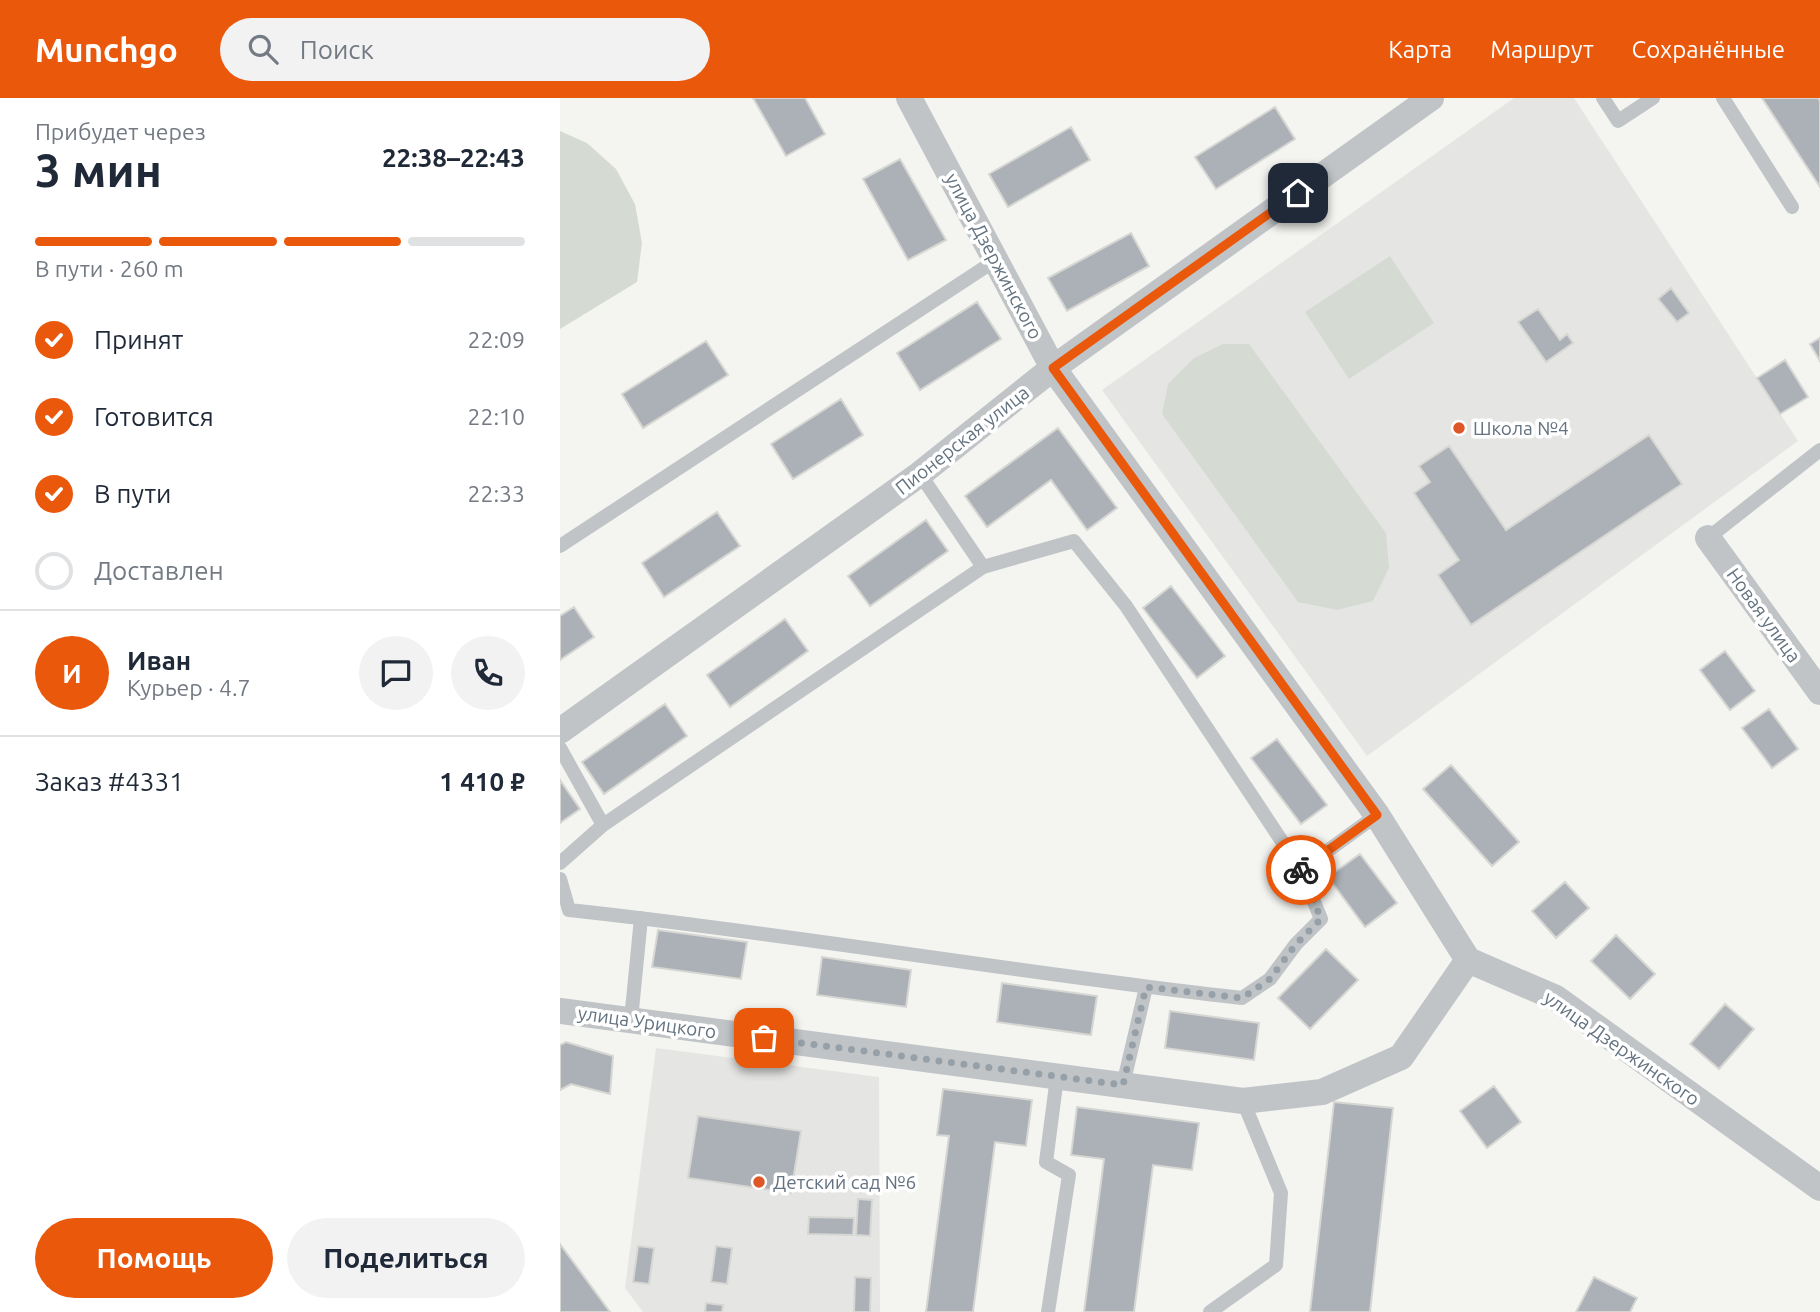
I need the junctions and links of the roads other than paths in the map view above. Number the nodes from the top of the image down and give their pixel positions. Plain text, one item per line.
1 (909, 98) edge
2 (1431, 98) edge
3 (1603, 98) edge
4 (1653, 98) edge
5 (1723, 98) edge
6 (1792, 206) dead end
7 (996, 260) junction
8 (1053, 368) junction
9 (1820, 450) edge
10 (920, 474) junction
11 (1708, 538) joint
12 (560, 546) edge
13 (983, 567) junction
14 (1820, 691) edge
15 (560, 732) edge
16 (560, 748) edge
17 (1377, 815) junction
18 (603, 825) junction
19 (560, 863) edge
20 (1301, 870) junction
21 (560, 879) edge
22 (641, 918) junction
23 (1468, 960) junction
24 (1146, 987) junction
25 (560, 1011) edge
26 (631, 1020) junction
27 (1057, 1077) junction
28 (1123, 1085) junction
29 (1243, 1101) junction
30 (1820, 1188) edge
31 (1048, 1312) edge
32 (1210, 1312) edge

1 - 7 street, улица Дзержинского
2 - 8 street, Пионерская улица
3 - 4 lane
5 - 6 lane
7 - 8 street, улица Дзержинского
7 - 12 lane
8 - 10 street, Пионерская улица
8 - 17 street, улица Дзержинского
9 - 11 lane
10 - 13 lane
10 - 15 street, Пионерская улица
11 - 14 street, Новая улица
13 - 18 lane
13 - 20 lane
16 - 18 lane
17 - 20 lane
17 - 23 street, улица Дзержинского
18 - 19 lane
20 - 24 lane
21 - 22 lane
22 - 24 lane
22 - 26 lane
23 - 29 street, улица Урицкого
23 - 30 street, улица Дзержинского
24 - 28 lane
25 - 26 street, улица Урицкого
26 - 27 street, улица Урицкого
27 - 28 street, улица Урицкого
27 - 31 lane
28 - 29 street, улица Урицкого
29 - 32 lane

